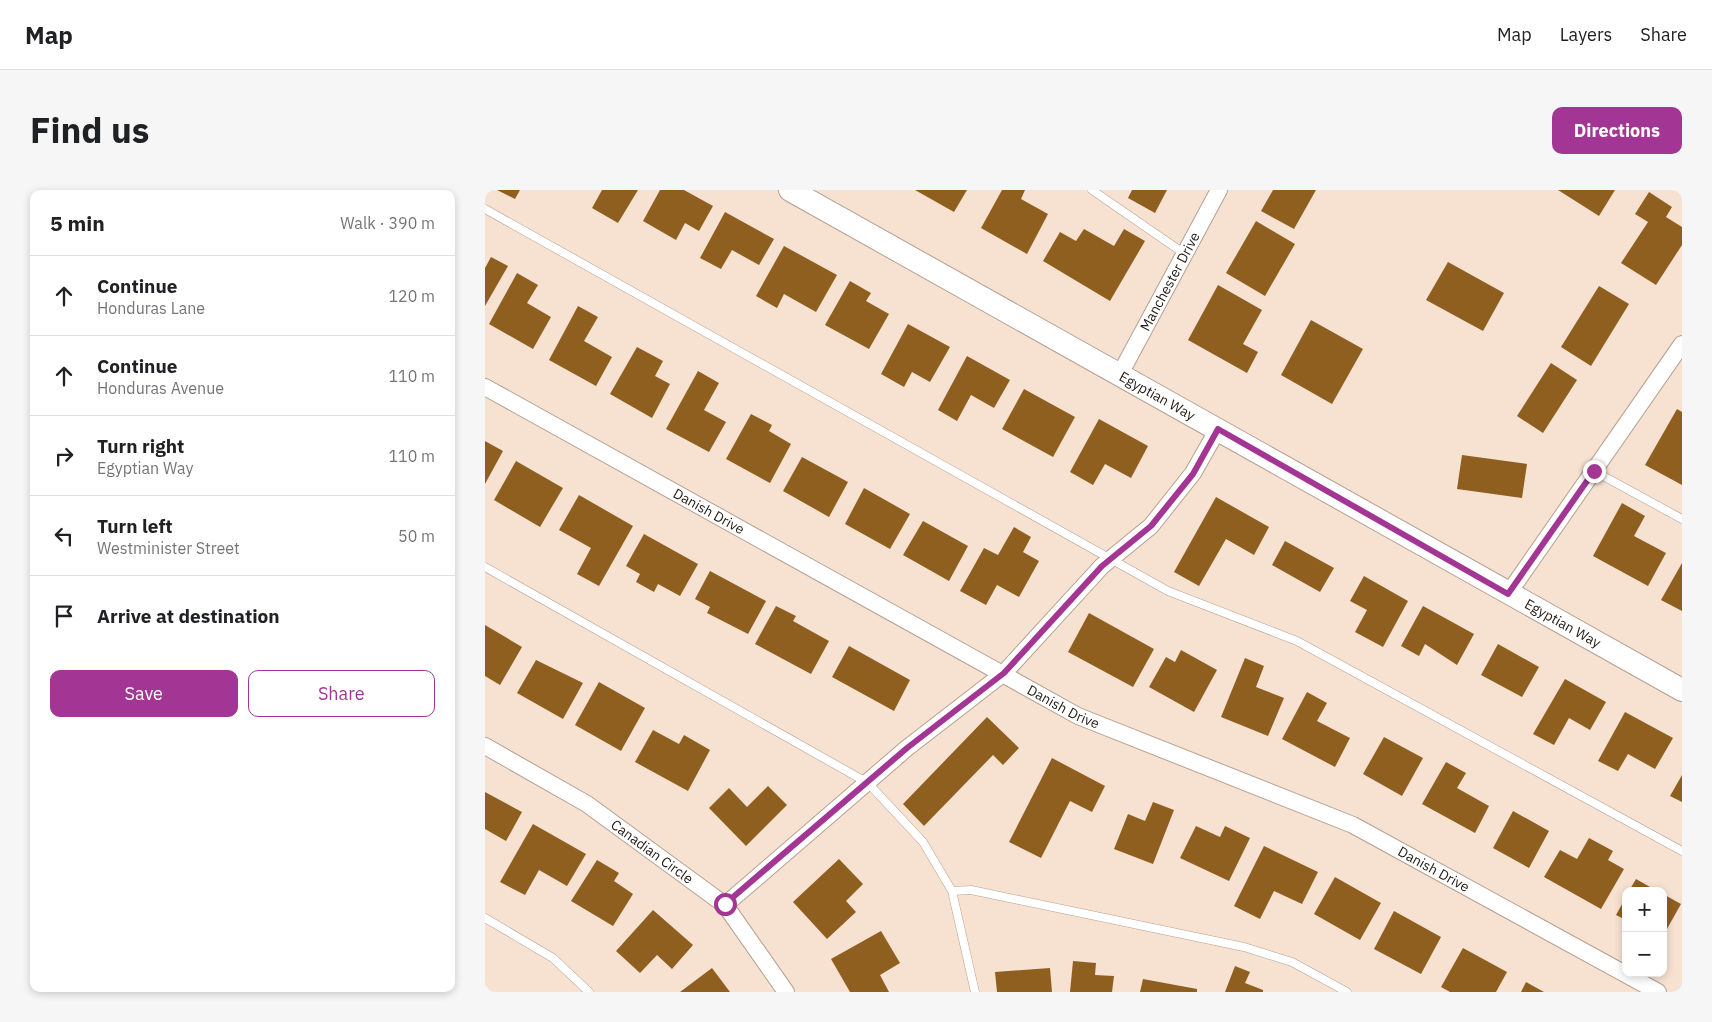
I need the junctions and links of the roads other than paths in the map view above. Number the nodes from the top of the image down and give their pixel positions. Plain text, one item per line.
1 (790, 190) edge
2 (1092, 190) edge
3 (1219, 190) edge
4 (485, 209) edge
5 (1185, 254) junction
6 (1679, 354) edge
7 (1120, 374) junction
8 (485, 388) edge
9 (1218, 429) junction
10 (1594, 471) junction
11 (1682, 519) edge
12 (1111, 560) junction
13 (485, 567) edge
14 (1508, 594) junction
15 (1004, 673) junction
16 (1682, 690) edge
17 (485, 746) edge
18 (868, 783) junction
19 (1682, 851) edge
20 (952, 891) junction
21 (725, 904) junction
22 (485, 918) edge
23 (589, 992) edge
24 (786, 992) edge
25 (975, 992) edge
26 (1347, 992) edge
27 (1658, 992) edge

1 - 7 street, Egyptian Way
2 - 5 lane
3 - 5 street, Manchester Drive
4 - 12 lane
5 - 7 street, Manchester Drive
6 - 10 street
7 - 9 street, Egyptian Way
8 - 15 street, Danish Drive
9 - 12 street
9 - 14 street, Egyptian Way
10 - 11 lane
10 - 14 street
12 - 15 street
12 - 19 lane
13 - 18 lane
14 - 16 street, Egyptian Way
15 - 18 street
15 - 27 street, Danish Drive
17 - 21 street, Canadian Circle
18 - 20 lane
18 - 21 street
20 - 25 lane
20 - 26 lane
21 - 24 street, Canadian Circle
22 - 23 lane

